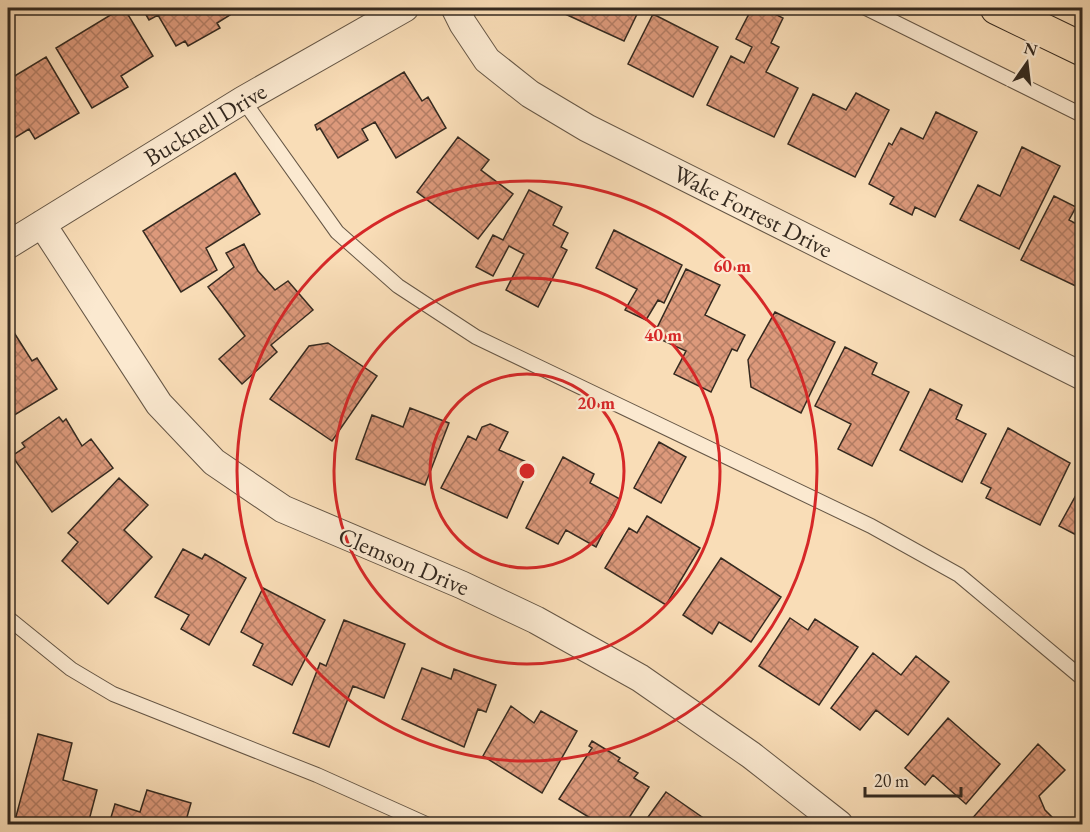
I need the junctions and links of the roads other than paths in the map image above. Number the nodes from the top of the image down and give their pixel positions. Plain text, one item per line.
1 (405, 8) edge
2 (455, 8) edge
3 (867, 8) edge
4 (997, 8) edge
5 (1083, 49) edge
6 (243, 100) junction
7 (1083, 115) edge
8 (42, 224) junction
9 (8, 245) edge
10 (1083, 376) edge
11 (8, 618) edge
12 (1083, 678) edge
13 (426, 825) edge
14 (839, 825) edge

1 - 6 street, Bucknell Drive
2 - 10 street, Wake Forrest Drive
3 - 7 lane
4 - 5 main road
6 - 8 street, Bucknell Drive
6 - 12 lane
8 - 9 street, Bucknell Drive
8 - 14 street, Clemson Drive
11 - 13 lane

